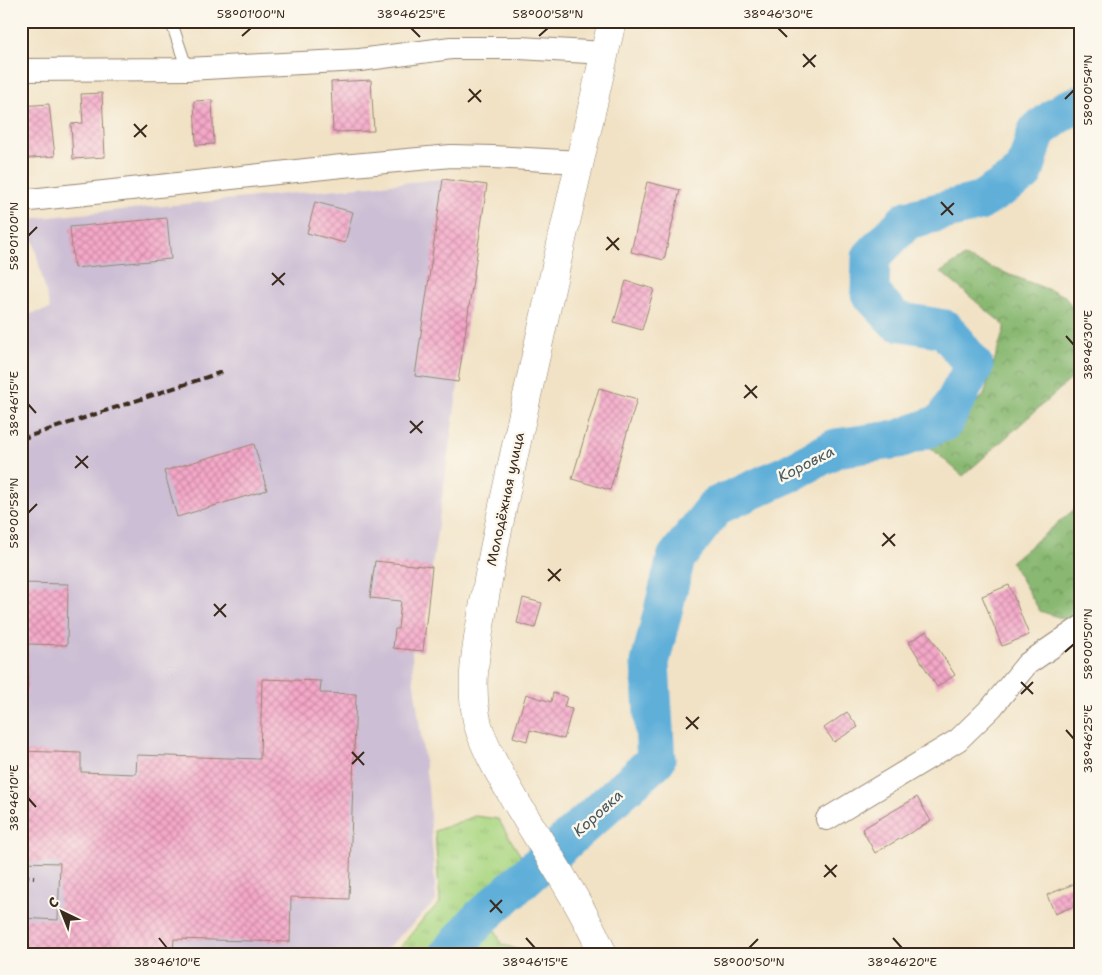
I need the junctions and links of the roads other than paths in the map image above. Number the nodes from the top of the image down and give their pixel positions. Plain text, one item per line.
1 (171, 21) edge
2 (612, 21) edge
3 (605, 53) junction
4 (187, 69) junction
5 (21, 70) edge
6 (580, 162) junction
7 (21, 201) edge
8 (1081, 627) edge
9 (827, 819) dead end
10 (603, 954) edge

1 - 4 lane
2 - 3 main road, Молодёжная улица
3 - 4 street
3 - 6 main road, Молодёжная улица
4 - 5 street
6 - 7 street
6 - 10 main road, Молодёжная улица
8 - 9 street

